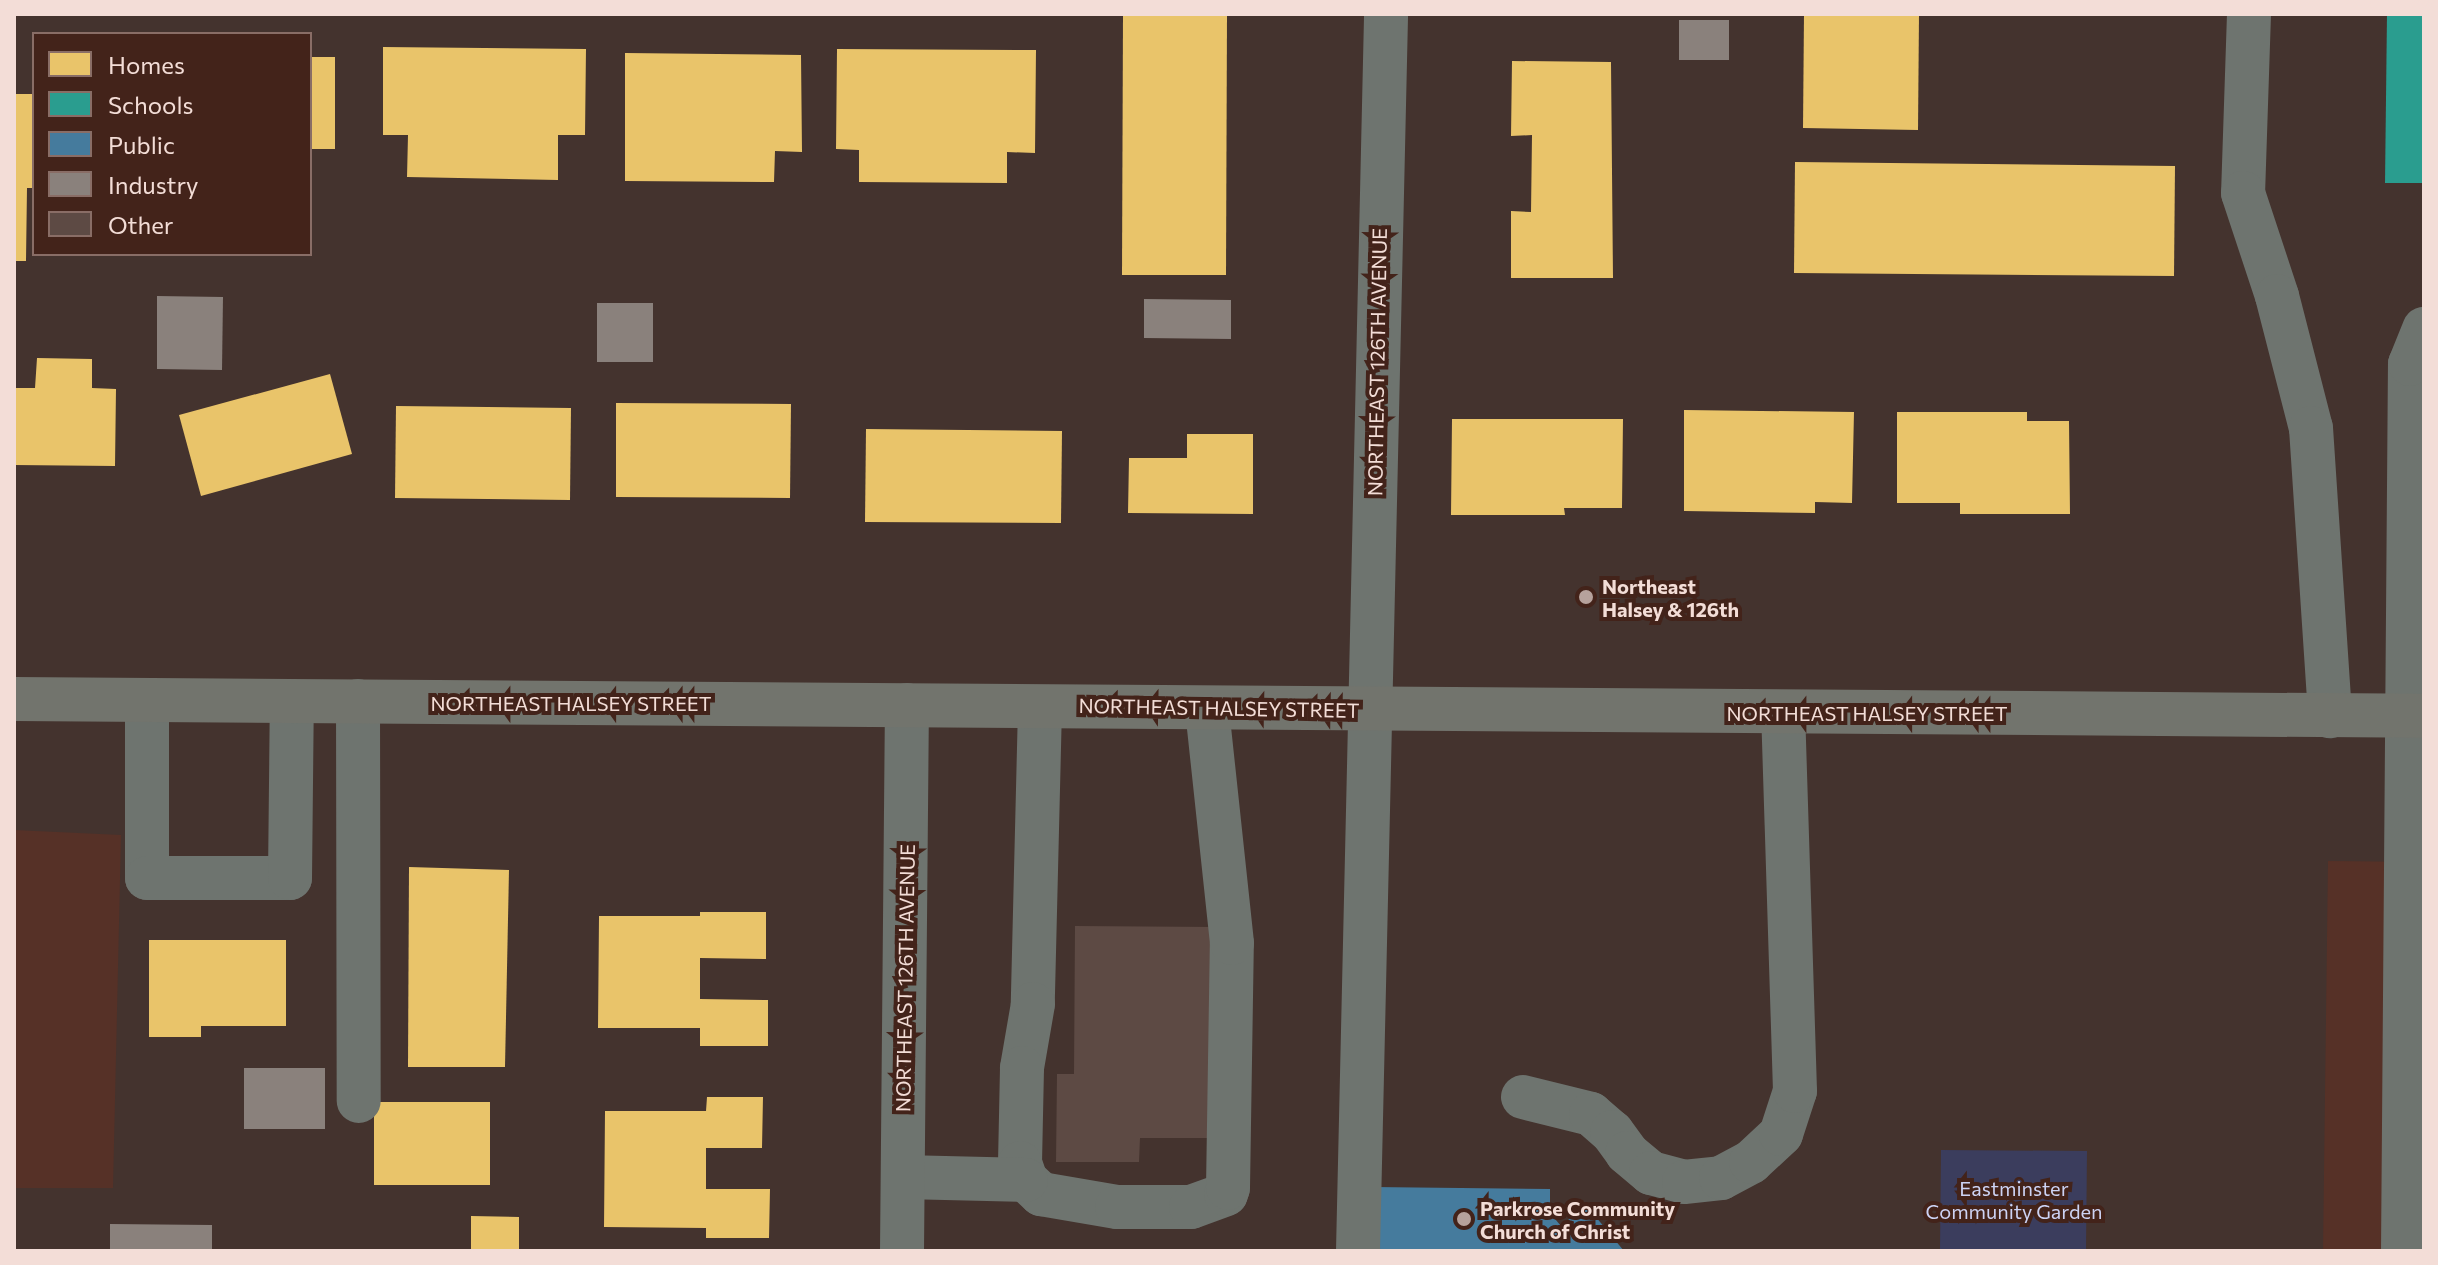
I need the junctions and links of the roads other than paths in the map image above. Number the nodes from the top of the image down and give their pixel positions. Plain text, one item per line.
1 (1386, 14) edge
2 (2249, 14) edge
3 (2424, 329) edge
4 (14, 699) edge
5 (147, 700) junction
6 (292, 701) junction
7 (358, 701) junction
8 (907, 705) junction
9 (1040, 707) junction
10 (1207, 709) junction
11 (1368, 710) junction
12 (1783, 712) junction
13 (2330, 716) junction
14 (2416, 716) edge
15 (1523, 1097) dead end
16 (359, 1101) dead end
17 (2414, 1116) edge
18 (903, 1177) junction
19 (1026, 1180) junction
20 (902, 1251) edge
21 (1358, 1251) edge
22 (2403, 1251) edge

1 - 11 street, NORTHEAST 126TH AVENUE
2 - 13 street
3 - 14 street
4 - 5 main road, NORTHEAST HALSEY STREET
5 - 6 main road, NORTHEAST HALSEY STREET
5 - 6 street
6 - 7 main road, NORTHEAST HALSEY STREET
7 - 8 main road, NORTHEAST HALSEY STREET
7 - 16 street
8 - 9 main road, NORTHEAST HALSEY STREET
8 - 18 street, NORTHEAST 126TH AVENUE
9 - 10 main road, NORTHEAST HALSEY STREET
9 - 19 street
10 - 11 main road, NORTHEAST HALSEY STREET
10 - 19 street
11 - 12 main road, NORTHEAST HALSEY STREET
11 - 21 street, NORTHEAST 126TH AVENUE
12 - 13 main road, NORTHEAST HALSEY STREET
12 - 15 street
13 - 14 main road, NORTHEAST HALSEY STREET
14 - 17 street
17 - 22 street
18 - 19 street
18 - 20 street, NORTHEAST 126TH AVENUE

